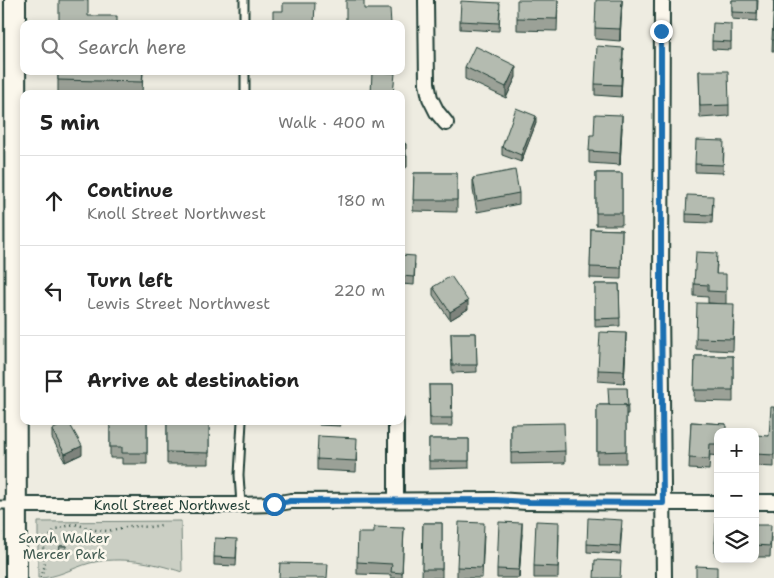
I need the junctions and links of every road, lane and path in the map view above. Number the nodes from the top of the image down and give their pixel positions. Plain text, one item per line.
1 (15, 0) edge
2 (244, 0) edge
3 (426, 0) edge
4 (662, 0) edge
5 (244, 20) edge
6 (245, 75) edge
7 (245, 90) edge
8 (446, 123) dead end
9 (242, 425) edge
10 (396, 425) edge
11 (396, 500) junction
12 (759, 502) edge
13 (774, 502) edge
14 (663, 503) junction
15 (714, 503) edge
16 (8, 505) edge
17 (241, 505) junction
18 (163, 525) dead end
19 (16, 578) edge
20 (40, 578) edge
21 (664, 578) edge

1 - 16 street
2 - 5 lane
3 - 8 street
4 - 14 street
6 - 7 lane
9 - 17 lane
10 - 11 street
11 - 14 street, Knoll Street Northwest
11 - 17 street, Knoll Street Northwest
12 - 13 street
14 - 15 street, Knoll Street Northwest
14 - 21 street
16 - 17 street, Knoll Street Northwest
16 - 19 street
18 - 20 path

